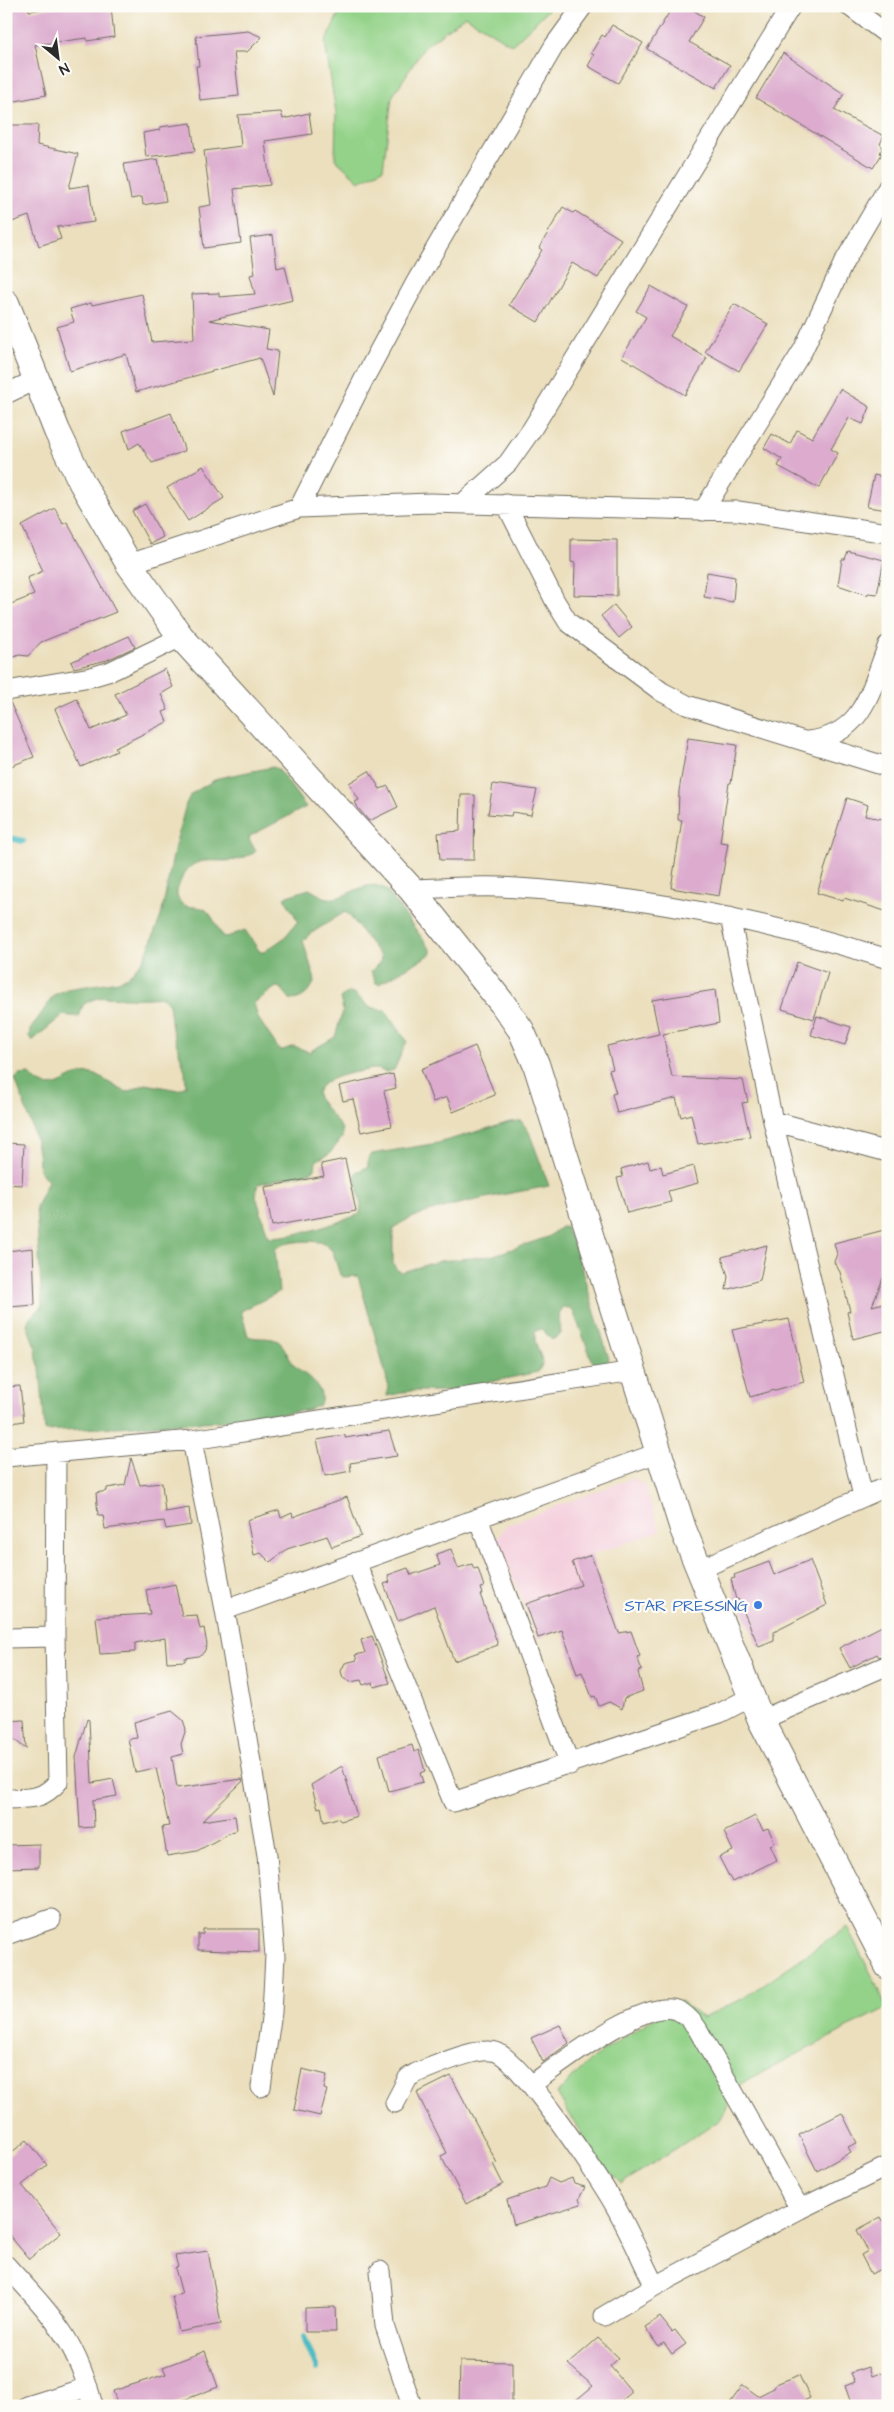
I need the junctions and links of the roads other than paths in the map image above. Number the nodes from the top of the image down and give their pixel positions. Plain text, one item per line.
1 (584, 6) edge
2 (791, 6) edge
3 (849, 6) edge
4 (888, 35) edge
5 (888, 187) edge
6 (6, 303) edge
7 (36, 380) junction
8 (6, 394) edge
9 (462, 504) junction
10 (506, 504) junction
11 (299, 508) junction
12 (703, 511) junction
13 (888, 533) edge
14 (129, 564) junction
15 (181, 637) junction
16 (888, 646) edge
17 (6, 691) edge
18 (806, 742) junction
19 (888, 767) edge
20 (411, 889) junction
21 (730, 917) junction
22 (888, 959) edge
23 (773, 1121) junction
24 (888, 1152) edge
25 (633, 1371) junction
26 (192, 1440) junction
27 (56, 1452) junction
28 (660, 1452) junction
29 (6, 1457) edge
30 (888, 1486) edge
31 (863, 1496) junction
32 (478, 1518) junction
33 (356, 1562) junction
34 (698, 1570) junction
35 (225, 1610) junction
36 (55, 1637) junction
37 (6, 1638) edge
38 (888, 1665) edge
39 (751, 1697) junction
40 (761, 1720) junction
41 (570, 1764) junction
42 (6, 1799) edge
43 (51, 1920) dead end
44 (6, 1935) edge
45 (888, 1966) edge
46 (532, 2084) junction
47 (261, 2087) dead end
48 (395, 2103) dead end
49 (888, 2166) edge
50 (800, 2209) junction
51 (6, 2265) edge
52 (380, 2270) dead end
53 (655, 2286) junction
54 (604, 2316) dead end
55 (88, 2387) junction
56 (27, 2406) edge
57 (93, 2406) edge
58 (412, 2406) edge

1 - 11 street
2 - 9 street
3 - 4 street
5 - 12 street
6 - 7 main road
7 - 8 street
7 - 14 main road
9 - 10 street
9 - 11 street
10 - 12 street
10 - 18 street
11 - 14 street
12 - 13 street
14 - 15 main road
15 - 17 street
15 - 20 main road
16 - 18 street
18 - 19 street
20 - 21 street
20 - 25 main road
21 - 22 street
21 - 23 street
23 - 24 street
23 - 31 street
25 - 26 street
25 - 28 main road
26 - 27 street
26 - 35 street
27 - 29 street
27 - 36 street
28 - 32 street
28 - 34 main road
30 - 31 street
31 - 34 street
32 - 33 street
32 - 41 street
33 - 35 street
33 - 41 street
34 - 39 main road
35 - 47 street
36 - 37 street
36 - 42 street
38 - 40 street
39 - 40 main road
39 - 41 street
40 - 45 main road
43 - 44 street
46 - 48 street
46 - 50 street
46 - 53 street
49 - 50 street
50 - 53 street
51 - 55 street
52 - 58 street
53 - 54 street
55 - 56 street
55 - 57 street

